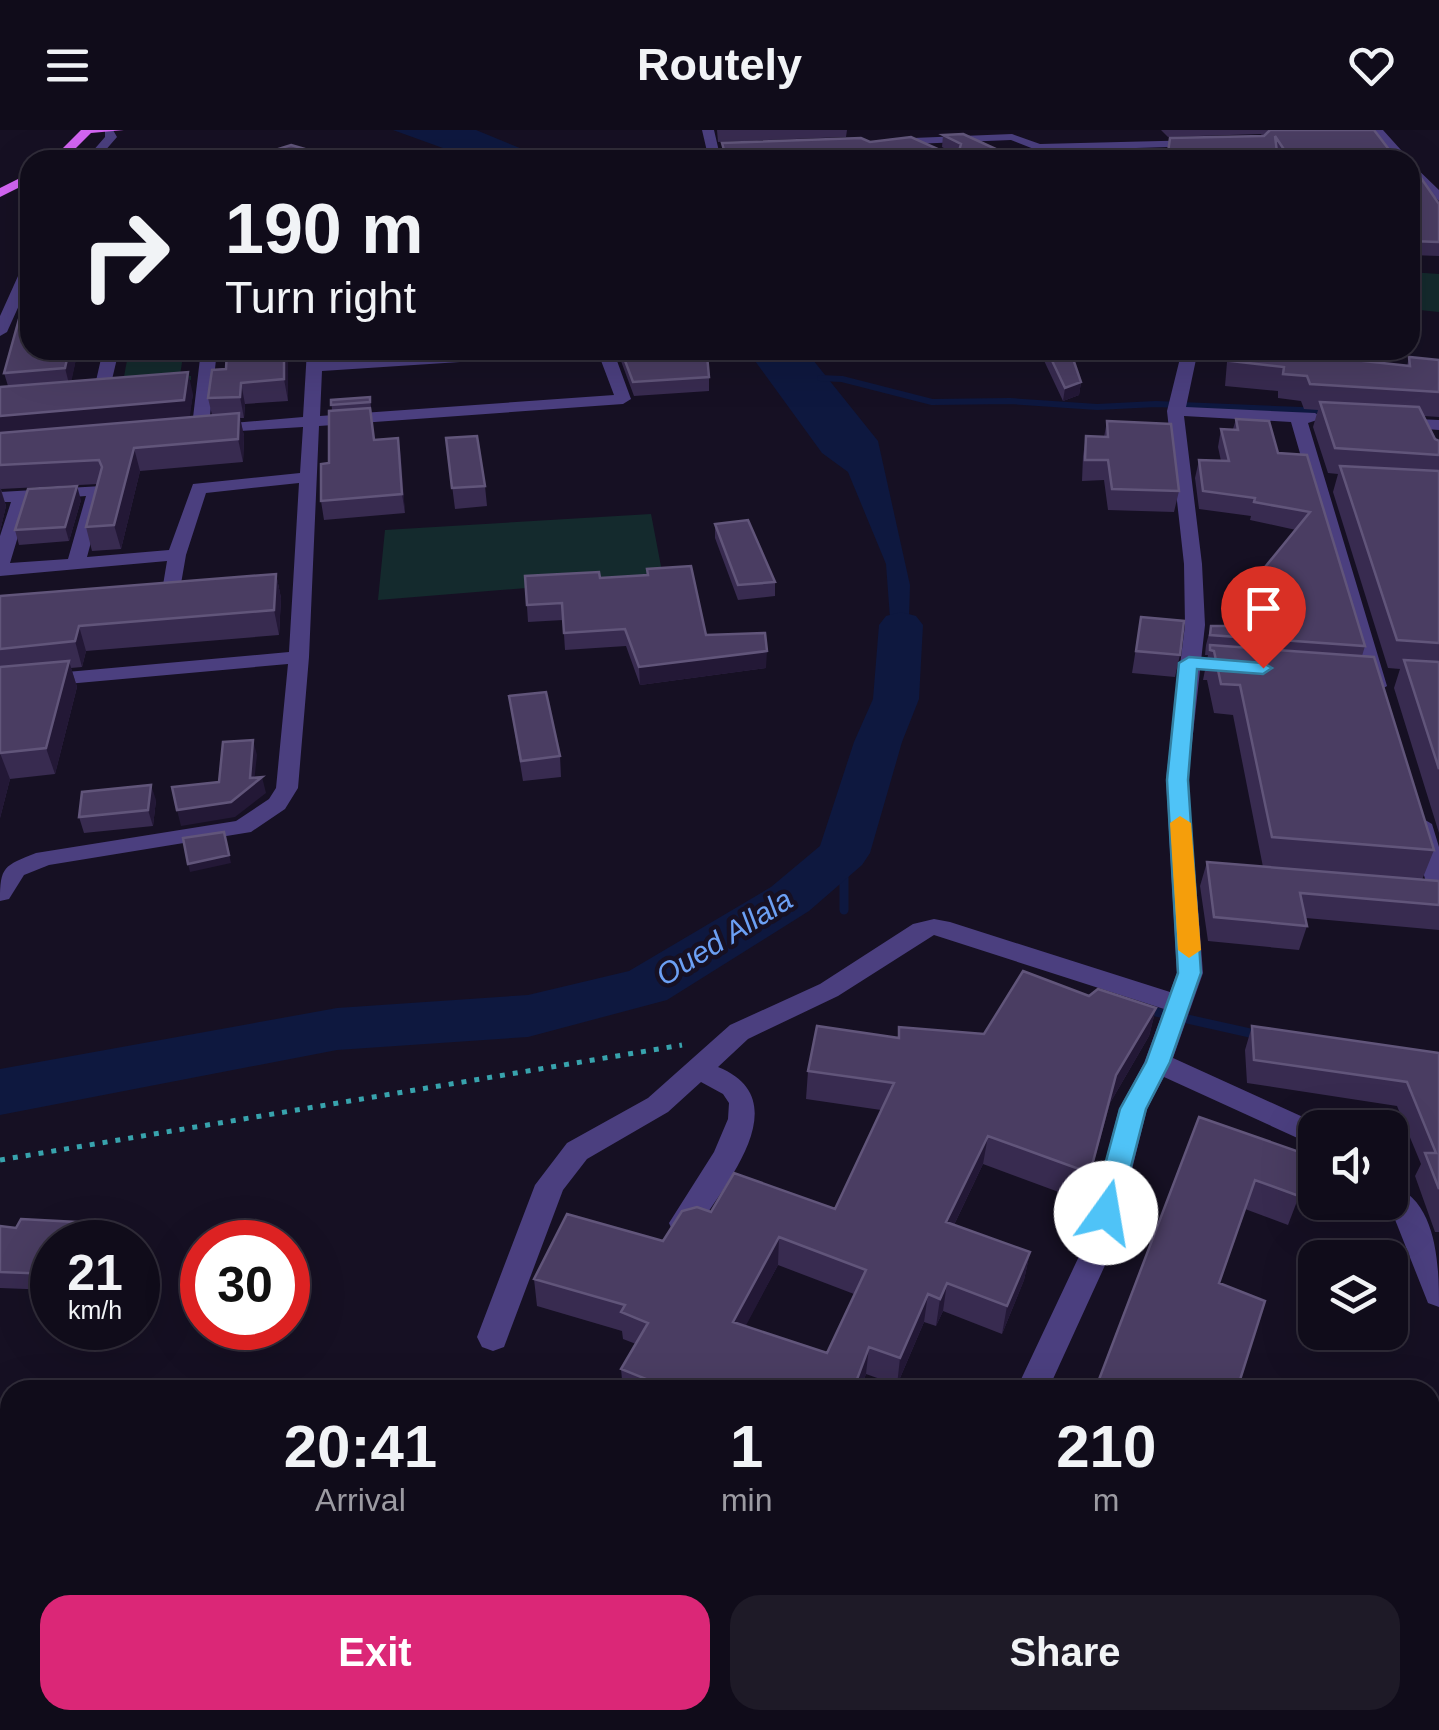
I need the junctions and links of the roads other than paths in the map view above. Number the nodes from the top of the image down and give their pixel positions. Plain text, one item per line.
1 (88, 130) edge
2 (1377, 130) edge
3 (110, 132) edge
4 (961, 139) junction
5 (911, 141) junction
6 (1224, 142) edge
7 (74, 144) junction
8 (879, 149) edge
9 (68, 150) edge
10 (930, 150) edge
11 (987, 150) edge
12 (1395, 150) edge
13 (1420, 177) edge
14 (1439, 197) edge
15 (20, 301) edge
16 (6, 327) edge
17 (106, 360) edge
18 (204, 360) edge
19 (314, 360) edge
20 (609, 360) edge
21 (1188, 360) edge
22 (134, 391) edge
23 (1176, 406) junction
24 (1298, 418) junction
25 (1333, 420) edge
26 (1385, 422) edge
27 (312, 423) junction
28 (1428, 429) edge
29 (200, 430) junction
30 (164, 433) edge
31 (309, 477) junction
32 (21, 496) junction
33 (0, 497) edge
34 (177, 556) junction
35 (76, 564) junction
36 (0, 568) edge
37 (171, 597) edge
38 (299, 657) junction
39 (0, 684) edge
40 (1386, 715) edge
41 (1416, 809) edge
42 (1432, 891) edge
43 (0, 893) edge
44 (1174, 1015) junction
45 (689, 1056) junction
46 (1158, 1062) junction
47 (1298, 1126) edge
48 (1408, 1215) edge
49 (684, 1223) edge
50 (1439, 1294) edge
51 (493, 1337) dead end
52 (1037, 1380) edge

1 - 3 main road
1 - 7 main road
2 - 12 street
3 - 7 main road
4 - 5 street
4 - 6 street
4 - 11 street
5 - 8 street
5 - 10 street
7 - 9 main road
13 - 14 street
15 - 16 street
17 - 22 street
18 - 29 street
19 - 27 street
20 - 27 street
21 - 23 street
23 - 24 street
23 - 44 street
24 - 25 street
24 - 40 street
26 - 28 street
27 - 29 street
27 - 31 street
29 - 30 street
31 - 34 street
31 - 38 street
32 - 33 street
32 - 35 street
32 - 36 street
34 - 35 street
34 - 37 street
35 - 36 street
38 - 39 street
38 - 43 street
41 - 42 street
44 - 45 street
44 - 46 street
45 - 49 street
45 - 51 street
46 - 47 street
46 - 52 street
48 - 50 street

